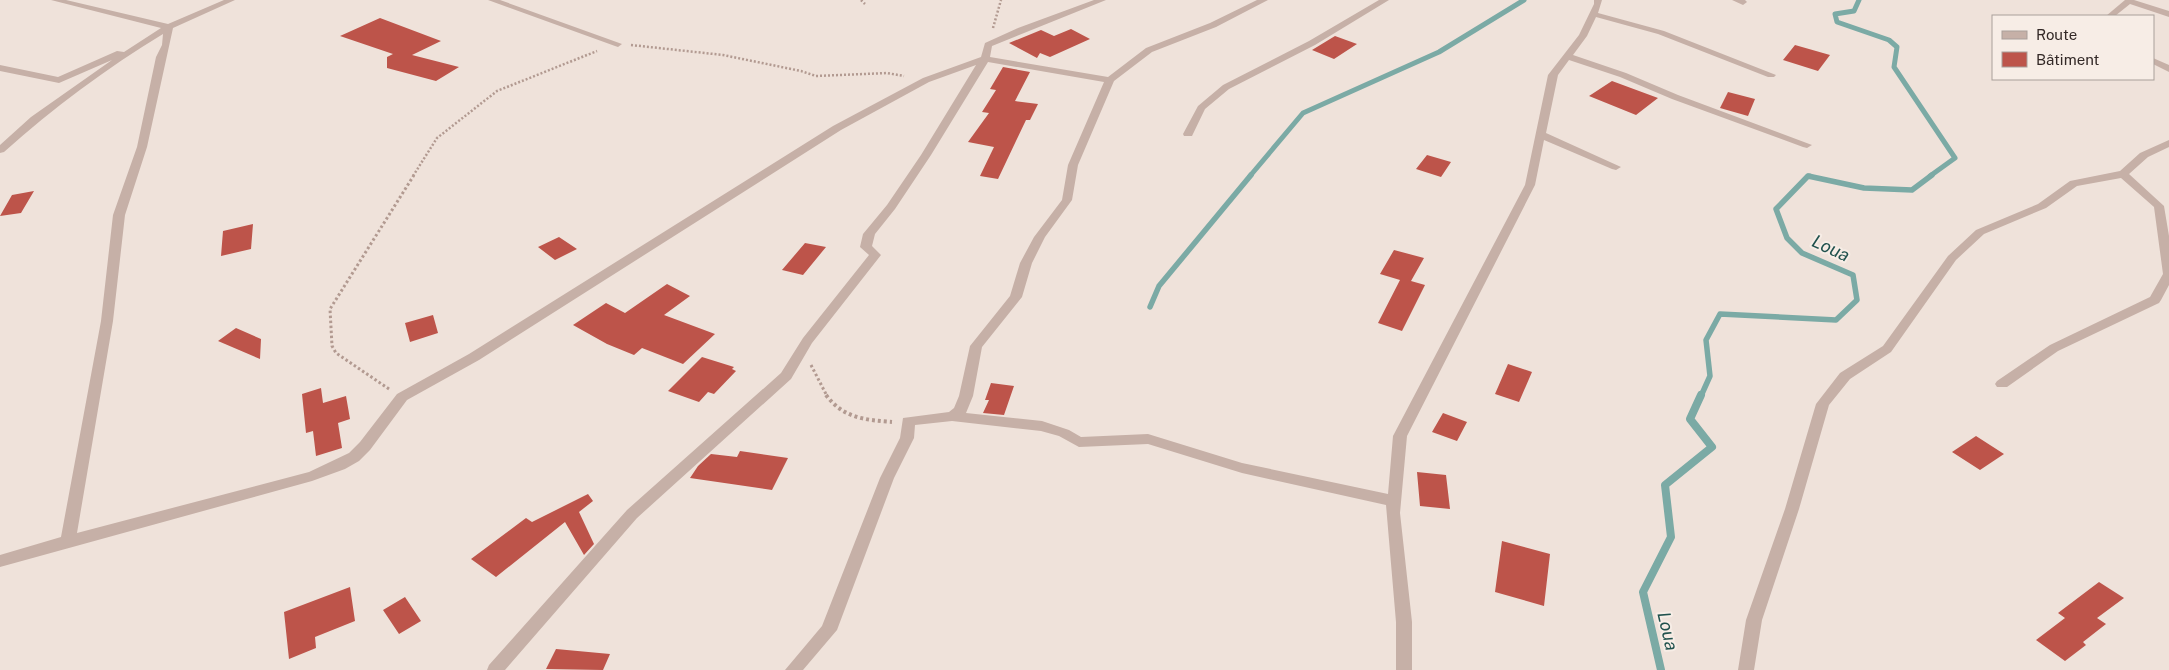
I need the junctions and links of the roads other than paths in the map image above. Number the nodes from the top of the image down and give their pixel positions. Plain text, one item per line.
1 (55, 0) edge
2 (231, 0) edge
3 (492, 0) edge
4 (1102, 0) edge
5 (1264, 0) edge
6 (1385, 0) edge
7 (1598, 0) edge
8 (1593, 14) junction
9 (2169, 14) edge
10 (2111, 15) edge
11 (169, 27) junction
12 (618, 44) road end
13 (138, 45) junction
14 (1567, 56) junction
15 (986, 59) junction
16 (2154, 62) edge
17 (0, 68) edge
18 (2169, 69) edge
19 (1771, 75) dead end
20 (1110, 80) junction
21 (1188, 134) dead end
22 (1541, 135) junction
23 (2169, 144) edge
24 (1808, 146) dead end
25 (0, 150) edge
26 (1616, 167) dead end
27 (2123, 174) junction
28 (2002, 384) dead end
29 (952, 416) junction
30 (1394, 501) junction
31 (68, 541) junction
32 (0, 561) edge
33 (495, 670) edge
34 (793, 670) edge
35 (1404, 670) edge
36 (1746, 670) edge

1 - 11 street
2 - 11 street
3 - 12 street
4 - 15 street
5 - 20 street
6 - 21 street
7 - 8 street
8 - 14 street
8 - 19 street
9 - 10 street
11 - 13 street
11 - 31 street
13 - 17 street
13 - 25 street
14 - 22 street
14 - 24 street
15 - 20 street
15 - 31 street
15 - 33 street
16 - 18 street
20 - 29 street
22 - 26 street
22 - 30 street
23 - 27 street
27 - 28 street
27 - 36 street
29 - 30 street
29 - 34 street
30 - 35 street
31 - 32 street

